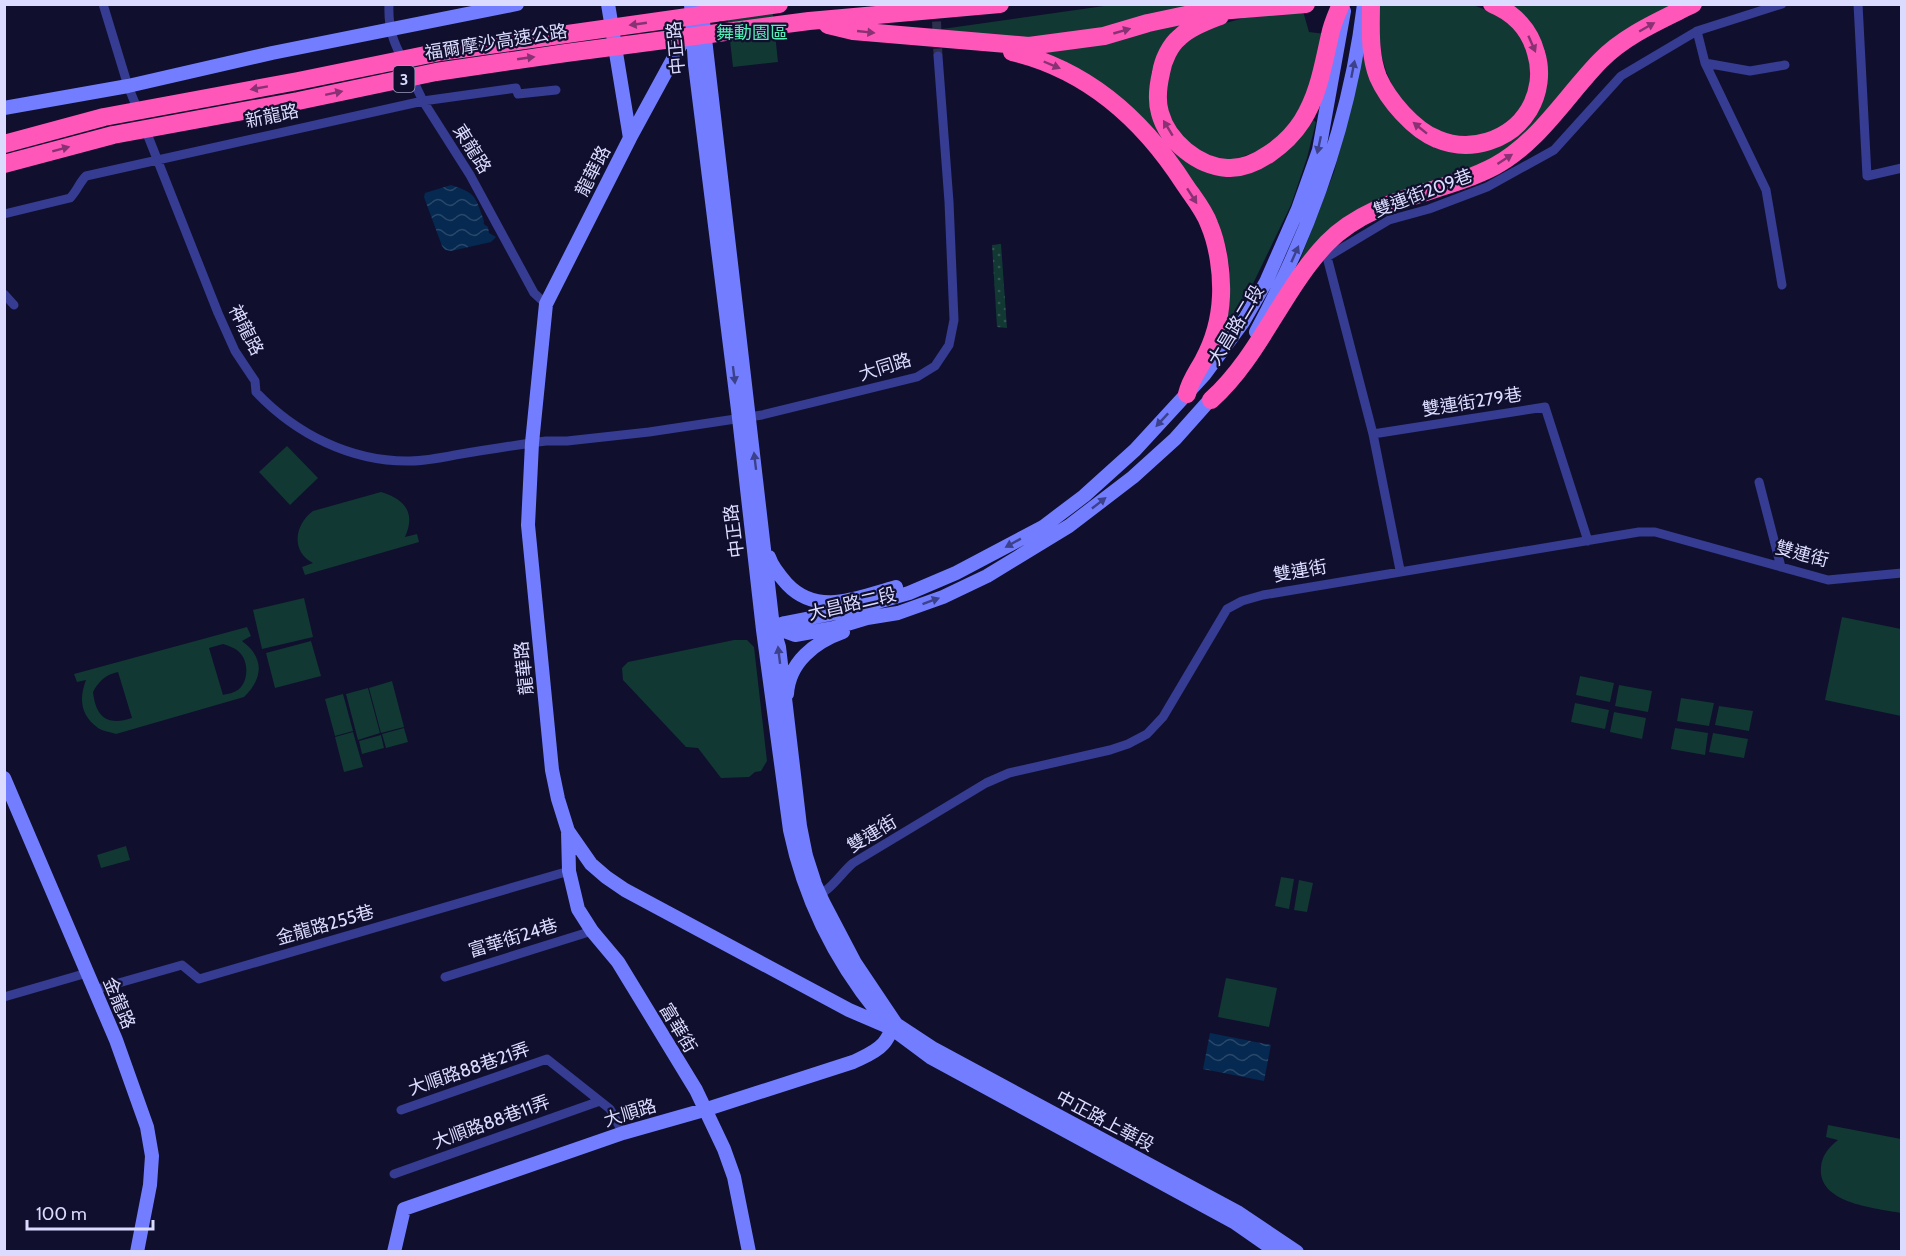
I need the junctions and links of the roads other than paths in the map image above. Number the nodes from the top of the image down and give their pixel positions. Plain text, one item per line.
1 (103, 4) edge
2 (389, 4) edge
3 (517, 4) edge
4 (608, 4) edge
5 (691, 4) edge
6 (701, 4) edge
7 (779, 4) edge
8 (1000, 4) edge
9 (1341, 4) edge
10 (1345, 4) edge
11 (1364, 4) edge
12 (1371, 4) edge
13 (1492, 4) edge
14 (1693, 4) edge
15 (1782, 4) edge
16 (1858, 4) edge
17 (1302, 5) edge
18 (1238, 9) junction
19 (809, 21) junction
20 (391, 29) junction
21 (1697, 31) junction
22 (698, 32) junction
23 (975, 43) junction
24 (938, 56) tunnel mouth
25 (1705, 63) junction
26 (701, 65) junction
27 (1785, 65) dead end
28 (665, 77) junction
29 (128, 86) junction
30 (556, 90) dead end
31 (423, 101) junction
32 (4, 108) edge
33 (630, 138) junction
34 (4, 144) edge
35 (158, 158) junction
36 (4, 164) edge
37 (1902, 168) edge
38 (4, 214) edge
39 (1782, 285) dead end
40 (4, 294) edge
41 (546, 304) junction
42 (14, 305) dead end
43 (1187, 394) junction
44 (1212, 400) junction
45 (745, 418) junction
46 (1373, 434) junction
47 (532, 443) junction
48 (1759, 483) dead end
49 (763, 534) junction
50 (1588, 541) junction
51 (1781, 567) junction
52 (1400, 570) junction
53 (956, 573) junction
54 (1902, 573) edge
55 (898, 613) junction
56 (773, 627) junction
57 (785, 711) junction
58 (4, 778) edge
59 (568, 831) junction
60 (569, 871) junction
61 (815, 896) junction
62 (592, 931) junction
63 (87, 973) junction
64 (445, 977) dead end
65 (94, 990) junction
66 (4, 997) edge
67 (894, 1026) junction
68 (600, 1101) junction
69 (401, 1110) dead end
70 (704, 1110) junction
71 (624, 1133) junction
72 (394, 1174) dead end
73 (137, 1251) edge
74 (394, 1251) edge
75 (749, 1251) edge
76 (1277, 1251) edge
77 (1297, 1251) edge

1 - 29 street, 神龍路
2 - 20 street, 東龍路
3 - 20 main road
4 - 33 main road, 龍華路
5 - 22 main road, 中正路
6 - 22 main road, 中正路
7 -> 34 highway, 福爾摩沙高速公路 / 3
8 - 19 highway, 福爾摩沙高速公路 / 3
9 -> 18 highway
10 -> 43 main road, 大昌路二段
44 -> 11 main road, 大昌路二段
13 -> 12 highway
44 -> 14 highway
15 - 21 street
16 - 37 street
17 - 18 highway
23 -> 18 highway
19 -> 23 highway
36 -> 19 highway, 福爾摩沙高速公路 / 3
20 - 29 main road
20 - 31 street, 東龍路
21 - 25 street
21 - 46 street, 雙連街209巷
22 - 26 main road, 中正路
22 - 28 main road, 龍華路
23 -> 43 highway
24 - 45 street, 大同路
25 - 27 street
25 - 39 street
26 - 28 main road
26 - 45 main road, 中正路
28 - 33 main road, 龍華路
29 - 32 main road
29 - 35 street, 神龍路
30 - 31 street, 新龍路
31 - 35 street, 新龍路
31 - 41 street, 東龍路
33 - 41 main road, 龍華路
35 - 38 street, 新龍路
35 - 47 street, 神龍路
40 - 42 street
41 - 47 main road, 龍華路
43 -> 53 main road, 大昌路二段
55 -> 44 main road, 大昌路二段
45 - 47 street, 大同路
49 -> 45 main road, 中正路
45 - 61 main road, 中正路
46 - 50 street, 雙連街279巷
46 - 52 street, 雙連街209巷
47 - 59 main road, 龍華路
48 - 51 street
49 - 53 main road
49 - 56 main road, 中正路
50 - 51 street, 雙連街
50 - 52 street, 雙連街
51 - 54 street, 雙連街
52 - 61 street, 雙連街
53 - 56 main road, 大昌路二段
55 - 56 main road, 大昌路二段
55 - 57 main road
57 -> 56 main road, 中正路
57 - 61 main road, 中正路
58 - 63 main road, 金龍路
59 - 60 main road, 富華街
59 - 67 main road, 龍華路
60 - 62 main road, 富華街
60 - 65 street, 金龍路255巷
61 - 67 main road, 中正路
62 - 64 street, 富華街24巷
62 - 70 main road, 富華街
63 - 65 main road, 金龍路
63 - 66 street
65 - 73 main road, 金龍路
67 - 70 main road, 大順路
67 - 76 main road, 中正路上華段
67 - 77 main road, 中正路上華段
68 - 69 street, 大順路88巷21弄
68 - 71 street
68 - 72 street, 大順路88巷11弄
70 - 71 main road, 大順路
70 - 75 main road, 富華街
71 - 74 main road, 大順路

